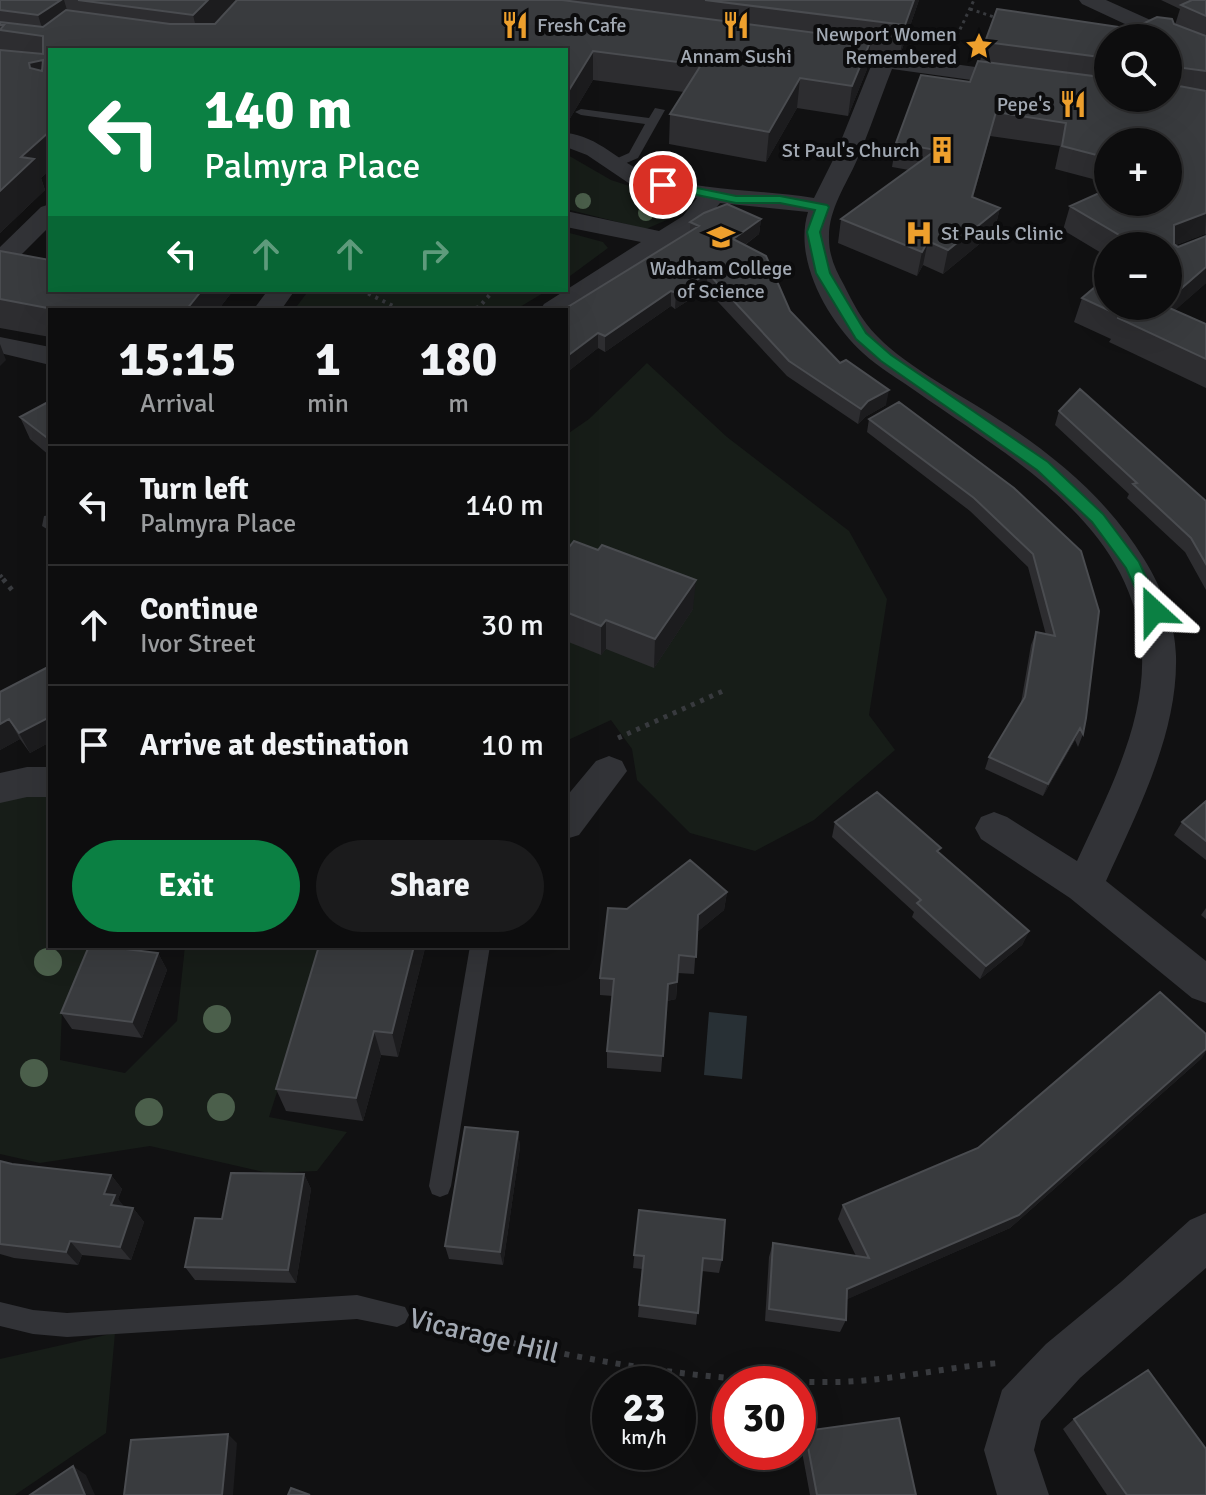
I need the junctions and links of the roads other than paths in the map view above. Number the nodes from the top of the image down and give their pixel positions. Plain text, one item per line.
1 (1089, 0) edge
2 (792, 49) edge
3 (1206, 53) edge
4 (884, 61) junction
5 (1094, 90) edge
6 (581, 112) dead end
7 (568, 140) edge
8 (615, 164) junction
9 (713, 195) junction
10 (822, 207) junction
11 (48, 214) edge
12 (568, 219) edge
13 (662, 239) junction
14 (0, 261) edge
15 (557, 308) edge
16 (0, 345) edge
17 (48, 356) edge
18 (609, 756) road end
19 (48, 782) edge
20 (0, 788) edge
21 (568, 821) edge
22 (994, 828) dead end
23 (1084, 886) junction
24 (480, 948) edge
25 (1206, 985) edge
26 (440, 1186) dead end
27 (1206, 1236) edge
28 (0, 1314) edge
29 (397, 1315) road end
30 (1023, 1495) edge

1 - 3 street
2 - 4 street
4 - 5 street
4 - 10 street
6 - 8 lane
7 - 8 street
8 - 9 street
9 - 10 street
9 - 13 street
10 - 23 street
11 - 14 street
12 - 13 street
13 - 15 street
16 - 17 street
18 - 21 street
19 - 20 street
22 - 23 street
23 - 25 street
24 - 26 lane
27 - 30 street
28 - 29 lane, Vicarage Hill

